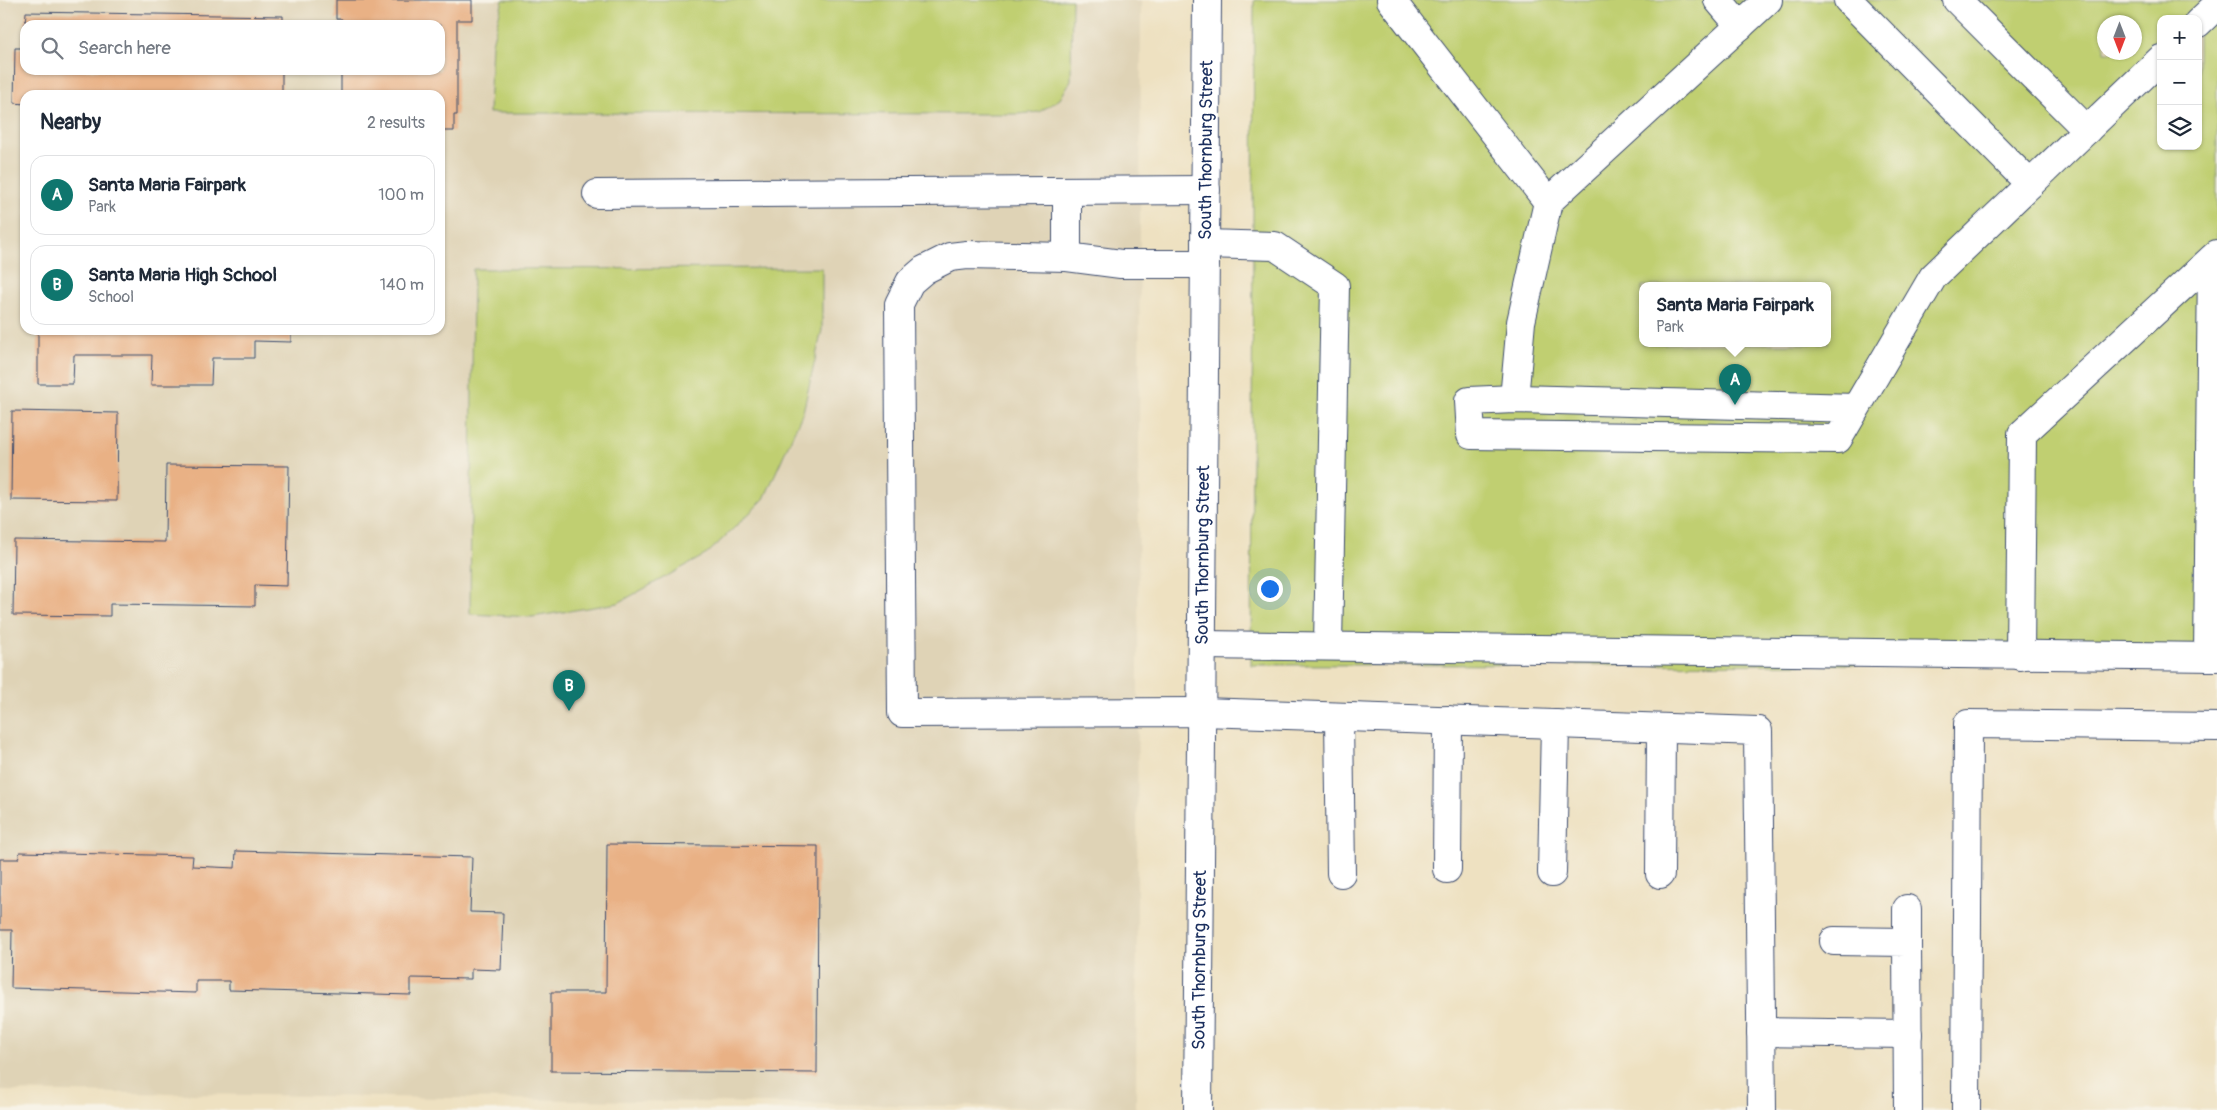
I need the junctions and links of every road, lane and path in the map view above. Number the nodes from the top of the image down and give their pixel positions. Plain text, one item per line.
1 (1207, 0) edge
2 (1391, 0) edge
3 (1718, 0) edge
4 (1768, 0) edge
5 (1848, 0) edge
6 (1958, 0) edge
7 (2217, 5) edge
8 (2202, 19) edge
9 (1740, 26) junction
10 (2160, 60) edge
11 (2087, 130) junction
12 (2030, 184) junction
13 (1206, 190) junction
14 (1066, 191) junction
15 (597, 194) dead end
16 (1548, 202) junction
17 (1205, 254) junction
18 (1067, 257) junction
19 (2214, 257) edge
20 (1514, 400) junction
21 (1856, 408) junction
22 (1202, 645) junction
23 (1328, 645) junction
24 (2020, 656) junction
25 (2212, 657) edge
26 (1202, 712) junction
27 (1339, 717) junction
28 (1448, 720) junction
29 (1555, 724) junction
30 (2217, 727) edge
31 (1661, 728) junction
32 (1447, 869) dead end
33 (1341, 873) dead end
34 (1552, 873) dead end
35 (1660, 874) dead end
36 (1907, 909) dead end
37 (1834, 941) dead end
38 (1907, 942) junction
39 (1761, 1032) junction
40 (1908, 1034) junction
41 (1198, 1110) edge
42 (1762, 1110) edge
43 (1908, 1110) edge
44 (1966, 1110) edge

1 - 13 street, South Thornburg Street
2 - 16 street
3 - 9 street
4 - 9 street
5 - 12 street
6 - 11 street
7 - 8 street
9 - 16 street
10 - 11 street
11 - 12 street
12 - 21 street
13 - 14 street
13 - 17 street, South Thornburg Street
14 - 15 street
14 - 18 street
16 - 20 street
17 - 18 street
17 - 22 street, South Thornburg Street
17 - 23 street
18 - 26 street
19 - 24 street
19 - 25 street
20 - 21 street
20 - 21 street
22 - 23 street
22 - 26 street, South Thornburg Street
23 - 24 street
24 - 25 street
26 - 27 street
26 - 41 street, South Thornburg Street
27 - 28 street
27 - 33 street
28 - 29 street
28 - 32 street
29 - 31 street
29 - 34 street
30 - 44 street
31 - 35 street
31 - 39 street
36 - 38 street
37 - 38 street
38 - 40 street
39 - 40 street
39 - 42 street
40 - 43 street

